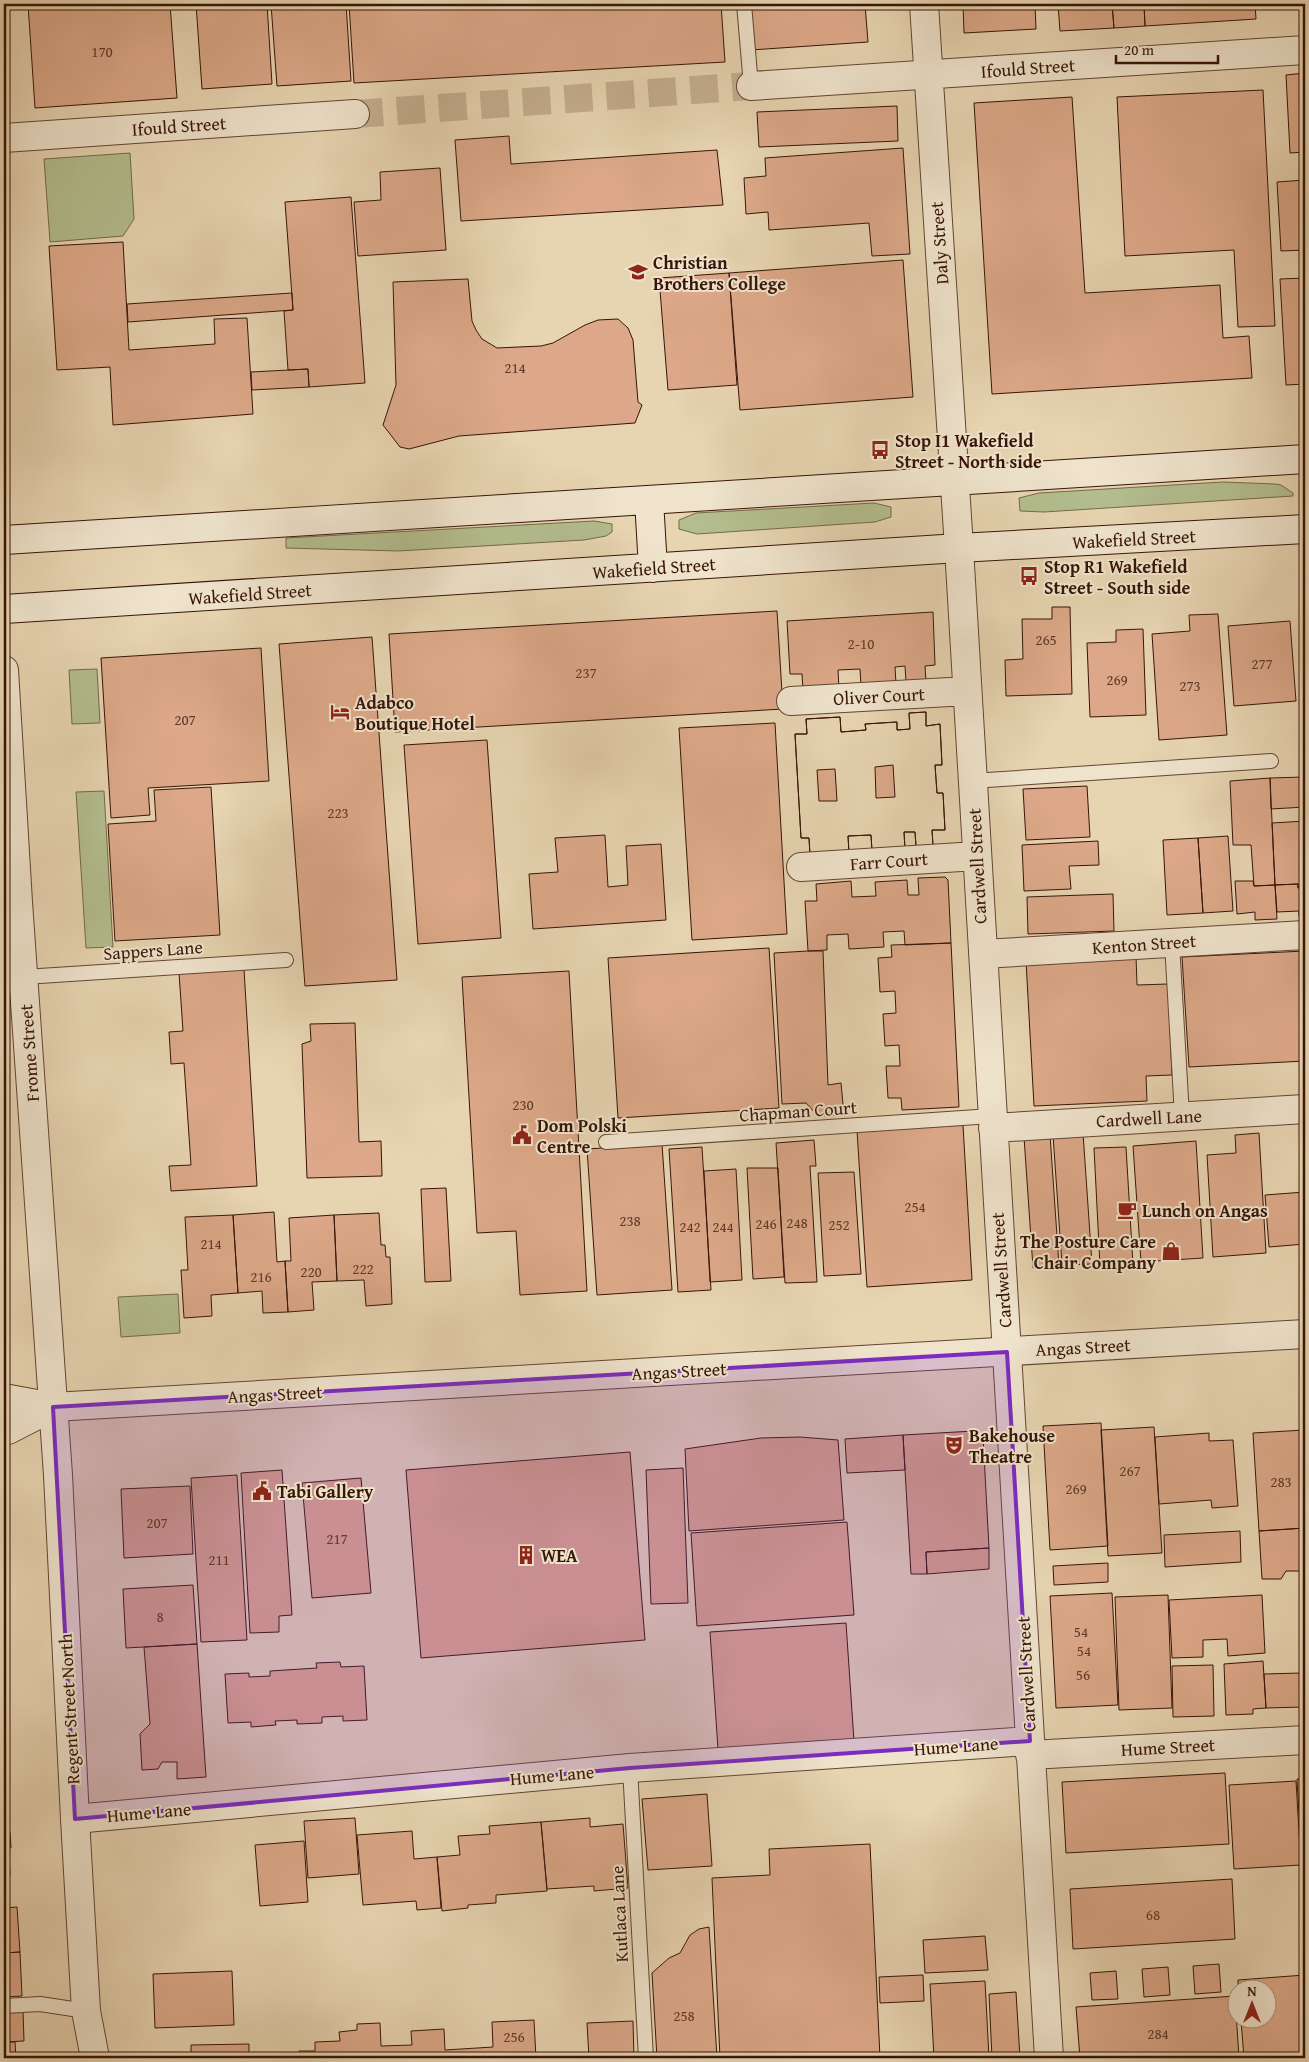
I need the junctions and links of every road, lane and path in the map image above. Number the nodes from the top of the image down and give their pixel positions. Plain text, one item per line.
1 (744, 4) edge
2 (924, 4) edge
3 (1305, 50) edge
4 (928, 74) junction
5 (751, 86) joint
6 (355, 114) tunnel mouth
7 (4, 138) edge
8 (1305, 459) edge
9 (955, 481) junction
10 (649, 500) junction
11 (1305, 529) edge
12 (4, 540) edge
13 (959, 548) junction
14 (653, 568) junction
15 (4, 609) edge
16 (4, 670) edge
17 (967, 691) junction
18 (791, 701) dead end
19 (1271, 761) dead end
20 (972, 781) junction
21 (977, 856) junction
22 (801, 867) dead end
23 (11, 903) edge
24 (1305, 935) edge
25 (1172, 943) junction
26 (983, 954) junction
27 (286, 960) dead end
28 (24, 977) junction
29 (1305, 1109) edge
30 (1182, 1116) junction
31 (993, 1122) junction
32 (606, 1142) dead end
33 (1305, 1334) edge
34 (1006, 1352) junction
35 (4, 1398) edge
36 (52, 1407) junction
37 (4, 1430) edge
38 (1305, 1740) edge
39 (1030, 1748) junction
40 (630, 1768) junction
41 (74, 1819) junction
42 (4, 2006) edge
43 (86, 2011) junction
44 (83, 2058) edge
45 (95, 2058) edge
46 (646, 2058) edge
47 (1049, 2058) edge

1 - 5 lane
2 - 4 street, Daly Street
3 - 4 street, Ifould Street
4 - 5 street, Ifould Street
4 - 9 street, Daly Street
6 - 7 street, Ifould Street
8 - 9 street
9 - 10 street
9 - 13 street, Cardwell Street
10 - 12 street
10 - 14 street
11 - 13 street, Wakefield Street
13 - 14 street, Wakefield Street
13 - 17 street, Cardwell Street
14 - 15 street, Wakefield Street
16 - 23 street, Frome Street
17 - 18 street, Oliver Court
17 - 20 street, Cardwell Street
19 - 20 lane
20 - 21 street, Cardwell Street
21 - 22 street, Farr Court
21 - 26 street, Cardwell Street
23 - 28 street, Frome Street
24 - 25 street, Kenton Street
25 - 26 street, Kenton Street
25 - 30 lane
26 - 31 street, Cardwell Street
27 - 28 lane, Sappers Lane
28 - 36 street, Frome Street
29 - 30 street, Cardwell Lane
30 - 31 street, Cardwell Lane
31 - 32 lane, Chapman Court
31 - 34 street, Cardwell Street
33 - 34 street, Angas Street
34 - 36 street, Angas Street
34 - 39 street, Cardwell Street
35 - 36 street, Angas Street
36 - 37 street, Angas Street
36 - 41 street, Regent Street North
38 - 39 street, Hume Street
39 - 40 street, Hume Lane
39 - 47 street, Cardwell Street
40 - 41 street, Hume Lane
40 - 46 lane, Kutlaca Lane
41 - 43 street, Regent Street North
42 - 43 lane
43 - 44 street, Regent Street North
43 - 45 street, Regent Street North

